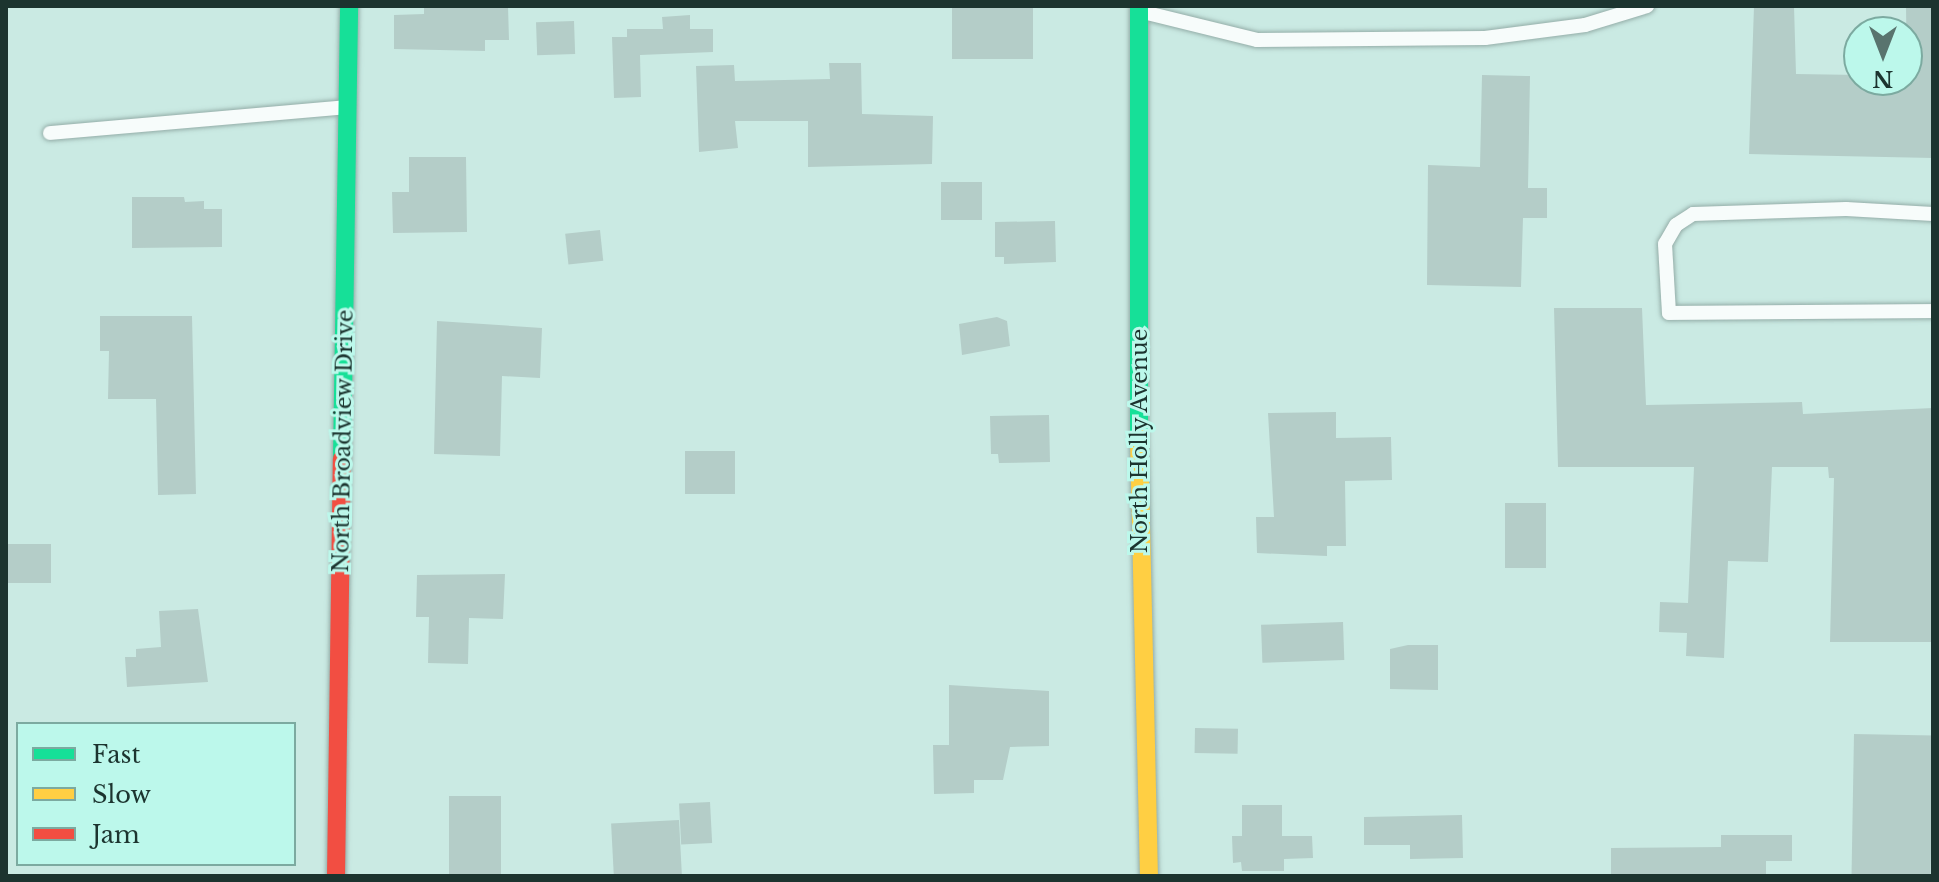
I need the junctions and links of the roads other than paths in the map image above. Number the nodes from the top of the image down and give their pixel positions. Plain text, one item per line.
1 (349, 6) edge
2 (1647, 6) edge
3 (1139, 8) edge
4 (348, 106) junction
5 (50, 133) dead end
6 (1933, 214) edge
7 (1933, 311) edge
8 (336, 876) edge
9 (1149, 876) edge

1 - 4 street, North Broadview Drive
2 - 3 lane
3 - 9 street, North Holly Avenue
4 - 5 lane
4 - 8 street, North Broadview Drive
6 - 7 lane

